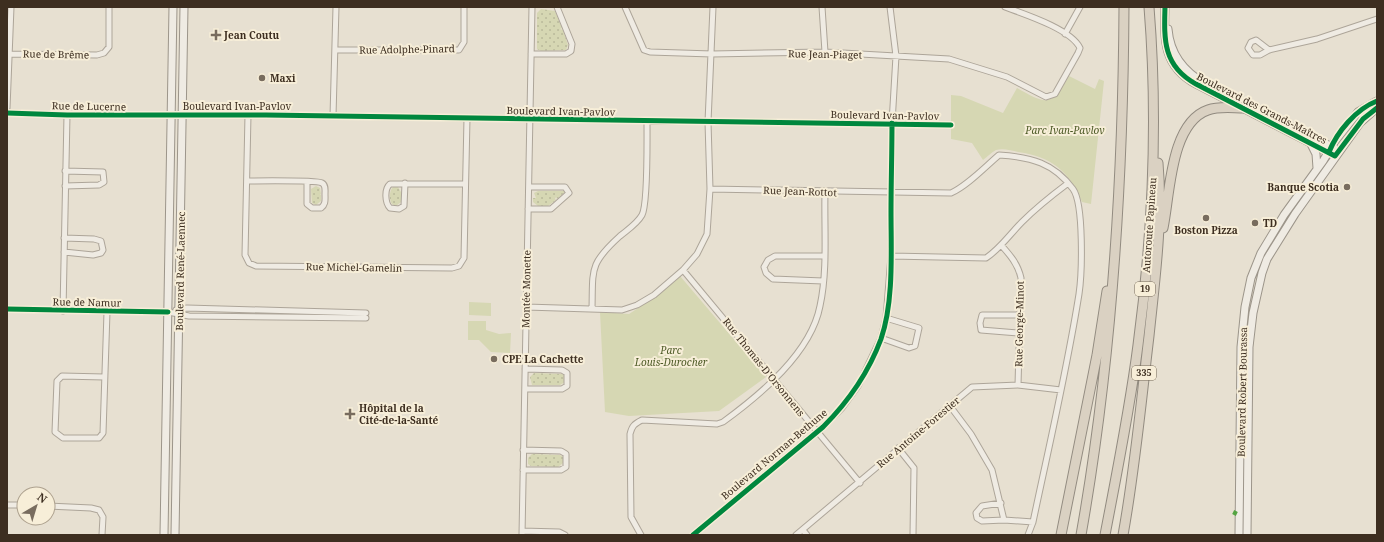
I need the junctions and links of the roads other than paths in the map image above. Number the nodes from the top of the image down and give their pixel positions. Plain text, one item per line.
1 (11, 7) edge
2 (109, 7) edge
3 (173, 7) edge
4 (184, 7) edge
5 (336, 7) edge
6 (464, 7) edge
7 (532, 7) edge
8 (557, 7) edge
9 (625, 7) edge
10 (713, 7) edge
11 (822, 7) edge
12 (890, 7) edge
13 (1005, 7) edge
14 (1080, 7) edge
15 (1124, 7) edge
16 (1149, 7) edge
17 (1166, 7) edge
18 (1377, 19) edge
19 (1065, 34) junction
20 (336, 50) junction
21 (1269, 50) dead end
22 (825, 52) junction
23 (8, 54) junction
24 (531, 54) junction
25 (712, 54) junction
26 (896, 56) junction
27 (1377, 101) edge
28 (7, 108) edge
29 (1244, 108) junction
30 (1377, 108) edge
31 (1153, 111) junction
32 (7, 113) edge
33 (67, 115) junction
34 (171, 115) junction
35 (182, 115) junction
36 (248, 115) junction
37 (333, 116) junction
38 (467, 118) junction
39 (530, 119) junction
40 (647, 121) junction
41 (708, 122) junction
42 (892, 123) junction
43 (951, 125) dead end
44 (1310, 142) junction
45 (1334, 152) junction
46 (1317, 168) junction
47 (66, 171) junction
48 (247, 181) junction
49 (306, 182) junction
50 (405, 183) junction
51 (465, 184) junction
52 (1067, 184) junction
53 (65, 186) junction
54 (529, 187) junction
55 (710, 189) junction
56 (825, 190) junction
57 (891, 192) junction
58 (528, 209) junction
59 (1118, 223) junction
60 (64, 238) junction
61 (1001, 245) junction
62 (64, 252) junction
63 (824, 256) junction
64 (891, 256) junction
65 (1157, 259) junction
66 (684, 270) junction
67 (823, 281) junction
68 (526, 307) junction
69 (592, 308) junction
70 (7, 309) edge
71 (63, 311) junction
72 (107, 312) junction
73 (168, 312) junction
74 (179, 312) junction
75 (366, 315) dead end
76 (1019, 315) junction
77 (886, 318) junction
78 (1019, 333) junction
79 (881, 338) junction
80 (525, 369) junction
81 (104, 377) junction
82 (774, 379) junction
83 (1018, 385) junction
84 (525, 389) junction
85 (1061, 390) junction
86 (950, 406) junction
87 (816, 432) junction
88 (898, 448) junction
89 (523, 450) junction
90 (523, 470) junction
91 (860, 483) junction
92 (1131, 488) junction
93 (1001, 503) junction
94 (56, 507) edge
95 (1066, 509) junction
96 (1004, 520) junction
97 (1033, 522) junction
98 (802, 530) junction
99 (522, 533) edge
100 (102, 535) edge
101 (164, 535) edge
102 (175, 535) edge
103 (565, 535) edge
104 (641, 535) edge
105 (693, 535) edge
106 (796, 535) edge
107 (807, 535) edge
108 (913, 535) edge
109 (1028, 535) edge
110 (1057, 535) edge
111 (1061, 535) edge
112 (1081, 535) edge
113 (1105, 535) edge
114 (1123, 535) edge
115 (1128, 535) edge
116 (1239, 535) edge
117 (1247, 535) edge

1 - 23 street
2 - 23 street, Rue de Brême
3 - 34 street, Boulevard René-Laennec
4 - 35 street, Boulevard René-Laennec
5 - 20 street
6 - 20 street, Rue Adolphe-Pinard
7 - 24 street, Montée Monette
8 - 24 street
9 - 25 street, Rue Jean-Piaget
10 - 25 street
11 - 22 street
12 - 26 street, Boulevard Norman-Bethune
13 - 19 street
14 - 19 street
15 - 59 highway
16 - 31 highway, Autoroute Papineau / 19
17 - 29 street, Boulevard des Grands-Maîtres
17 - 45 street, Boulevard des Grands-Maîtres
18 - 21 street
19 - 26 street, Rue Jean-Piaget
20 - 37 street
22 - 25 street, Rue Jean-Piaget
22 - 26 street, Rue Jean-Piaget
23 - 28 street
24 - 39 street, Montée Monette
25 - 41 street
26 - 42 street, Boulevard Norman-Bethune
27 - 45 street, Boulevard Robert Bourassa
29 - 44 street, Boulevard des Grands-Maîtres
29 - 65 highway
30 - 45 street, Boulevard Robert Bourassa
31 - 65 highway, 335
31 - 113 highway, Autoroute Papineau / 19
32 - 33 street, Rue de Lucerne
33 - 34 street, Rue de Lucerne
33 - 47 street
34 - 35 street, Boulevard Ivan-Pavlov
34 - 73 street, Boulevard René-Laennec
35 - 36 street, Boulevard Ivan-Pavlov
35 - 74 street, Boulevard René-Laennec
36 - 37 street, Boulevard Ivan-Pavlov
36 - 48 street, Rue Michel-Gamelin
37 - 38 street, Boulevard Ivan-Pavlov
38 - 39 street, Boulevard Ivan-Pavlov
38 - 51 street, Rue Michel-Gamelin
39 - 40 street, Boulevard Ivan-Pavlov
39 - 54 street, Montée Monette
40 - 41 street, Boulevard Ivan-Pavlov
40 - 69 street
41 - 42 street, Boulevard Ivan-Pavlov
41 - 55 street
42 - 43 street, Boulevard Ivan-Pavlov
42 - 57 street, Boulevard Norman-Bethune
44 - 45 street, Boulevard des Grands-Maîtres
44 - 46 street
45 - 46 street, Boulevard Robert Bourassa
45 - 117 street, Boulevard Robert Bourassa
46 - 116 street, Boulevard Robert Bourassa
47 - 53 street
47 - 53 street
48 - 49 street
48 - 51 street, Rue Michel-Gamelin
49 - 49 street
50 - 50 street
50 - 51 street
52 - 57 street
52 - 61 street
52 - 85 street
53 - 60 street
54 - 58 street, Montée Monette
54 - 58 street
55 - 56 street, Rue Jean-Rottot
55 - 66 street
56 - 57 street, Rue Jean-Rottot
56 - 63 street
57 - 64 street, Boulevard Norman-Bethune
58 - 68 street, Montée Monette
59 - 95 highway
59 - 112 highway
60 - 62 street
60 - 62 street
61 - 64 street
61 - 76 street, Rue George-Minot
62 - 71 street
63 - 67 street
63 - 67 street
64 - 77 street, Boulevard Norman-Bethune
65 - 92 highway, 335
66 - 69 street
66 - 82 street, Rue Thomas-D'Orsonnens
67 - 82 street
68 - 69 street
68 - 80 street, Montée Monette
70 - 71 street, Rue de Namur
71 - 72 street, Rue de Namur
72 - 73 street, Rue de Namur
72 - 81 street
73 - 74 street, Rue de Namur
73 - 101 street, Boulevard René-Laennec
74 - 75 street, Rue de Namur
74 - 102 street, Boulevard René-Laennec
76 - 78 street, Rue George-Minot
76 - 78 street
77 - 79 street, Boulevard Norman-Bethune
77 - 79 street
78 - 83 street, Rue George-Minot
79 - 87 street, Boulevard Norman-Bethune
80 - 84 street, Montée Monette
80 - 84 street
81 - 81 street
82 - 87 street, Rue Thomas-D'Orsonnens
82 - 104 street
83 - 85 street, Rue Antoine-Forestier
83 - 86 street, Rue Antoine-Forestier
84 - 89 street, Montée Monette
85 - 97 street
86 - 88 street, Rue Antoine-Forestier
86 - 93 street
87 - 91 street, Rue Thomas-D'Orsonnens
87 - 105 street, Boulevard Norman-Bethune
88 - 91 street, Rue Antoine-Forestier
88 - 108 street
89 - 90 street, Montée Monette
89 - 90 street
90 - 99 street, Montée Monette
91 - 98 street, Rue Antoine-Forestier
92 - 114 highway, 335
92 - 115 highway
93 - 96 street
93 - 96 street
94 - 100 street
95 - 110 highway
95 - 111 highway
96 - 97 street
97 - 109 street
98 - 106 street, Rue Antoine-Forestier
98 - 107 street
99 - 103 street, Montée Monette

